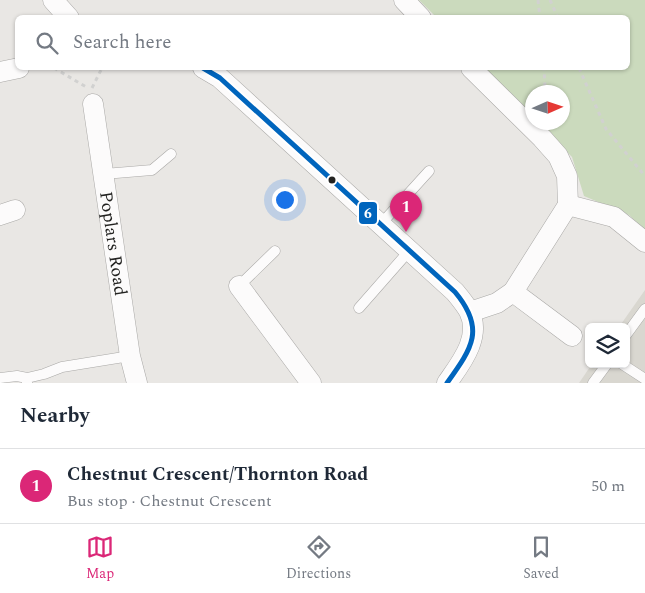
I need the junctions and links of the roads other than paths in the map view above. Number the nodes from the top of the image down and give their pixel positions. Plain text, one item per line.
1 (53, 0) edge
2 (404, 0) edge
3 (67, 15) edge
4 (418, 15) edge
5 (15, 69) edge
6 (473, 70) edge
7 (0, 72) edge
8 (216, 73) edge
9 (93, 104) dead end
10 (171, 154) dead end
11 (429, 171) dead end
12 (104, 174) junction
13 (568, 205) junction
14 (380, 225) junction
15 (645, 242) edge
16 (275, 251) dead end
17 (409, 251) junction
18 (239, 286) joint
19 (513, 292) junction
20 (359, 308) dead end
21 (645, 309) edge
22 (470, 312) junction
23 (630, 330) edge
24 (572, 336) dead end
25 (130, 356) junction
26 (604, 368) edge
27 (628, 368) edge
28 (0, 378) edge
29 (645, 379) edge
30 (27, 380) edge
31 (137, 383) edge
32 (311, 383) edge
33 (447, 383) edge
34 (593, 383) edge

1 - 3 street
2 - 4 street
5 - 7 street
6 - 13 street
8 - 14 street
9 - 12 street, Poplars Road
10 - 12 lane
11 - 14 lane
12 - 25 street, Poplars Road
13 - 15 street
13 - 19 street
14 - 17 street
16 - 18 lane
17 - 20 lane
17 - 22 street
18 - 32 street
19 - 22 street
19 - 24 street
21 - 23 lane
22 - 33 street
25 - 30 lane
25 - 31 street, Poplars Road
26 - 34 lane
27 - 29 lane
28 - 30 lane

